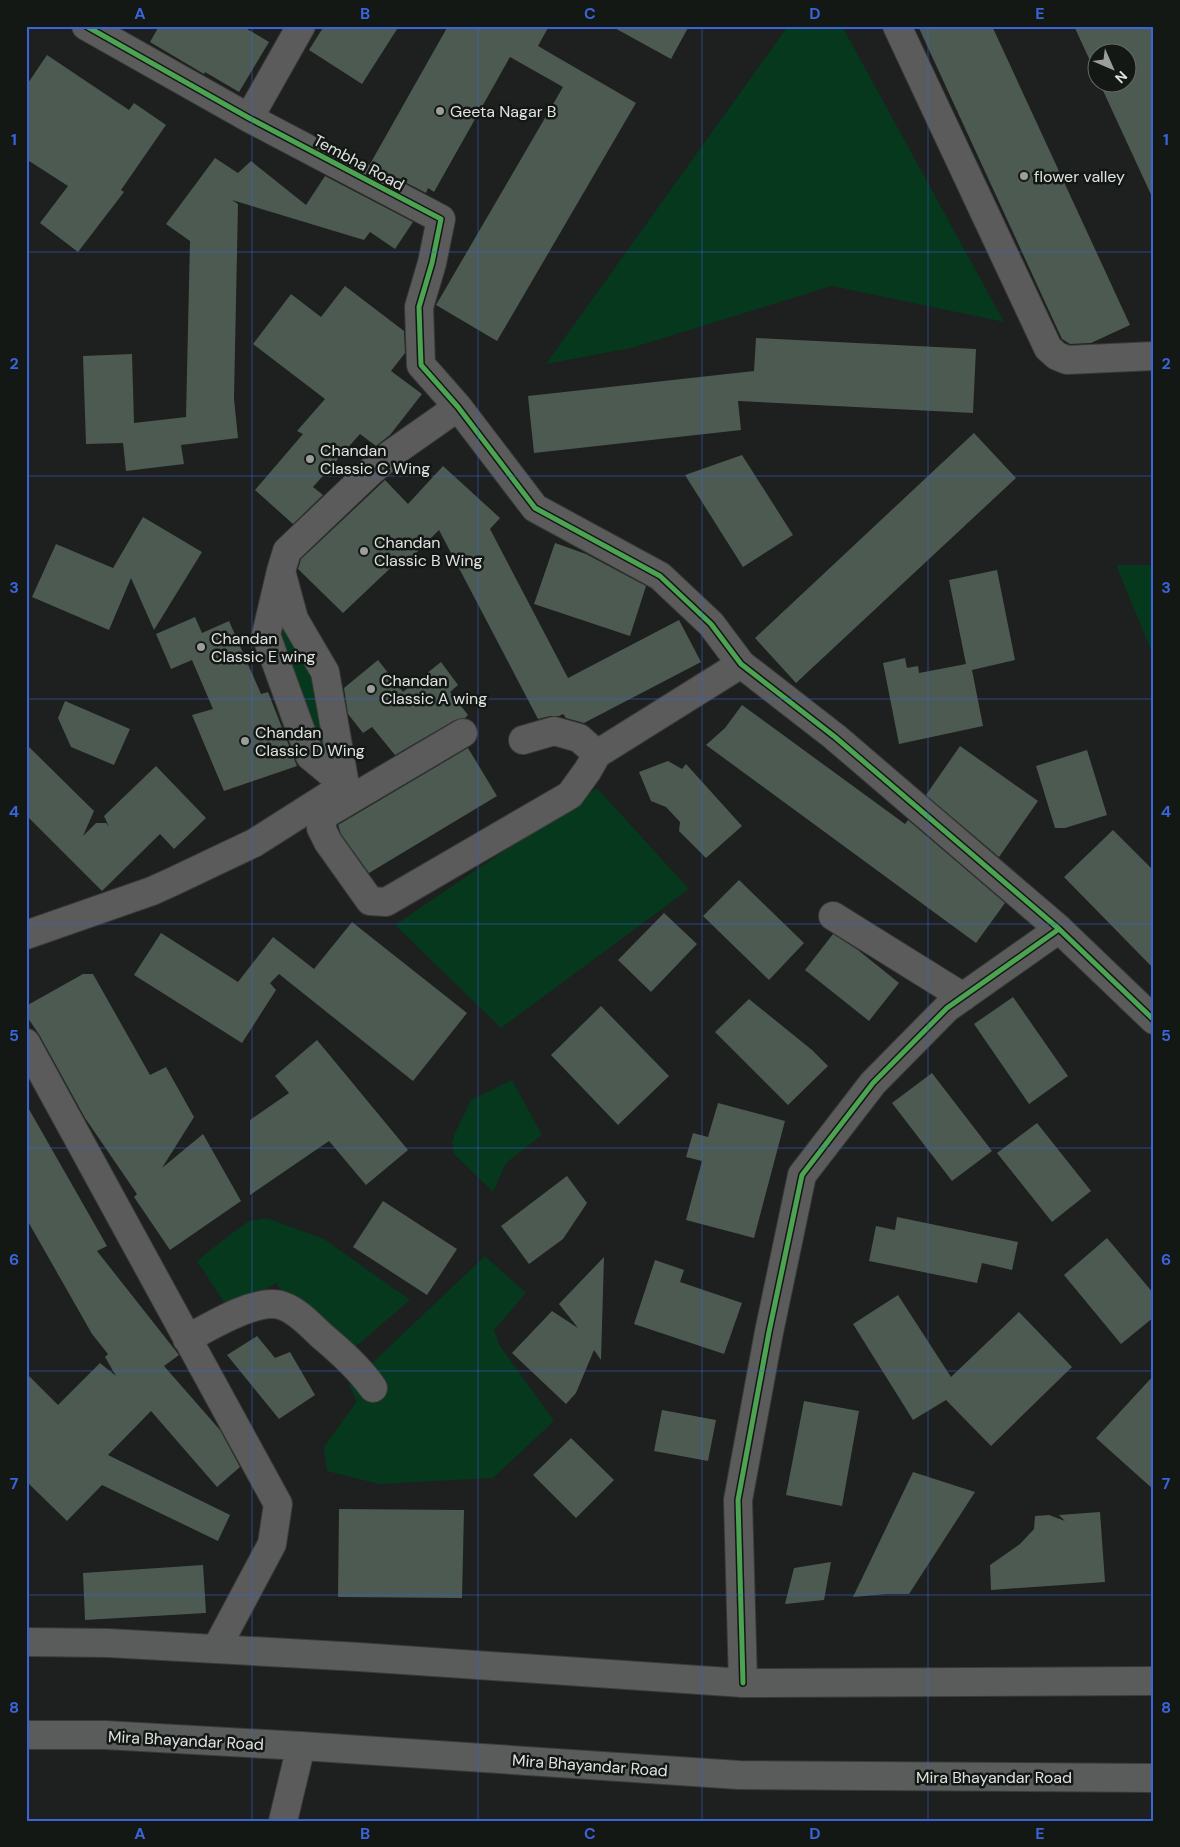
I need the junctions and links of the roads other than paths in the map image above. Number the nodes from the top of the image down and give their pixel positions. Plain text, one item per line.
1 (86, 26) edge
2 (301, 26) edge
3 (897, 26) edge
4 (249, 118) junction
5 (1154, 356) edge
6 (458, 407) junction
7 (281, 571) junction
8 (741, 664) junction
9 (463, 732) dead end
10 (523, 740) dead end
11 (597, 754) junction
12 (345, 785) junction
13 (833, 916) dead end
14 (1059, 929) junction
15 (26, 934) edge
16 (963, 997) junction
17 (1154, 1020) edge
18 (26, 1043) edge
19 (187, 1339) junction
20 (373, 1388) dead end
21 (26, 1642) edge
22 (216, 1649) junction
23 (1154, 1681) edge
24 (743, 1683) junction
25 (26, 1734) edge
26 (301, 1746) junction
27 (1154, 1778) edge
28 (283, 1821) edge

1 - 4 street, Tembha Road
2 - 4 street
3 - 5 street
4 - 6 street, Tembha Road
6 - 7 street
6 - 8 street
7 - 12 street
7 - 12 street
8 - 11 street
8 - 14 street
9 - 11 street
10 - 11 street
12 - 15 street
13 - 16 street
14 - 16 street
14 - 17 street
16 - 24 street
18 - 19 street
19 - 20 street
19 - 22 street
21 - 22 main road
22 - 24 main road
23 - 24 main road
25 - 26 main road, Mira Bhayandar Road
26 - 27 main road, Mira Bhayandar Road
26 - 28 street

